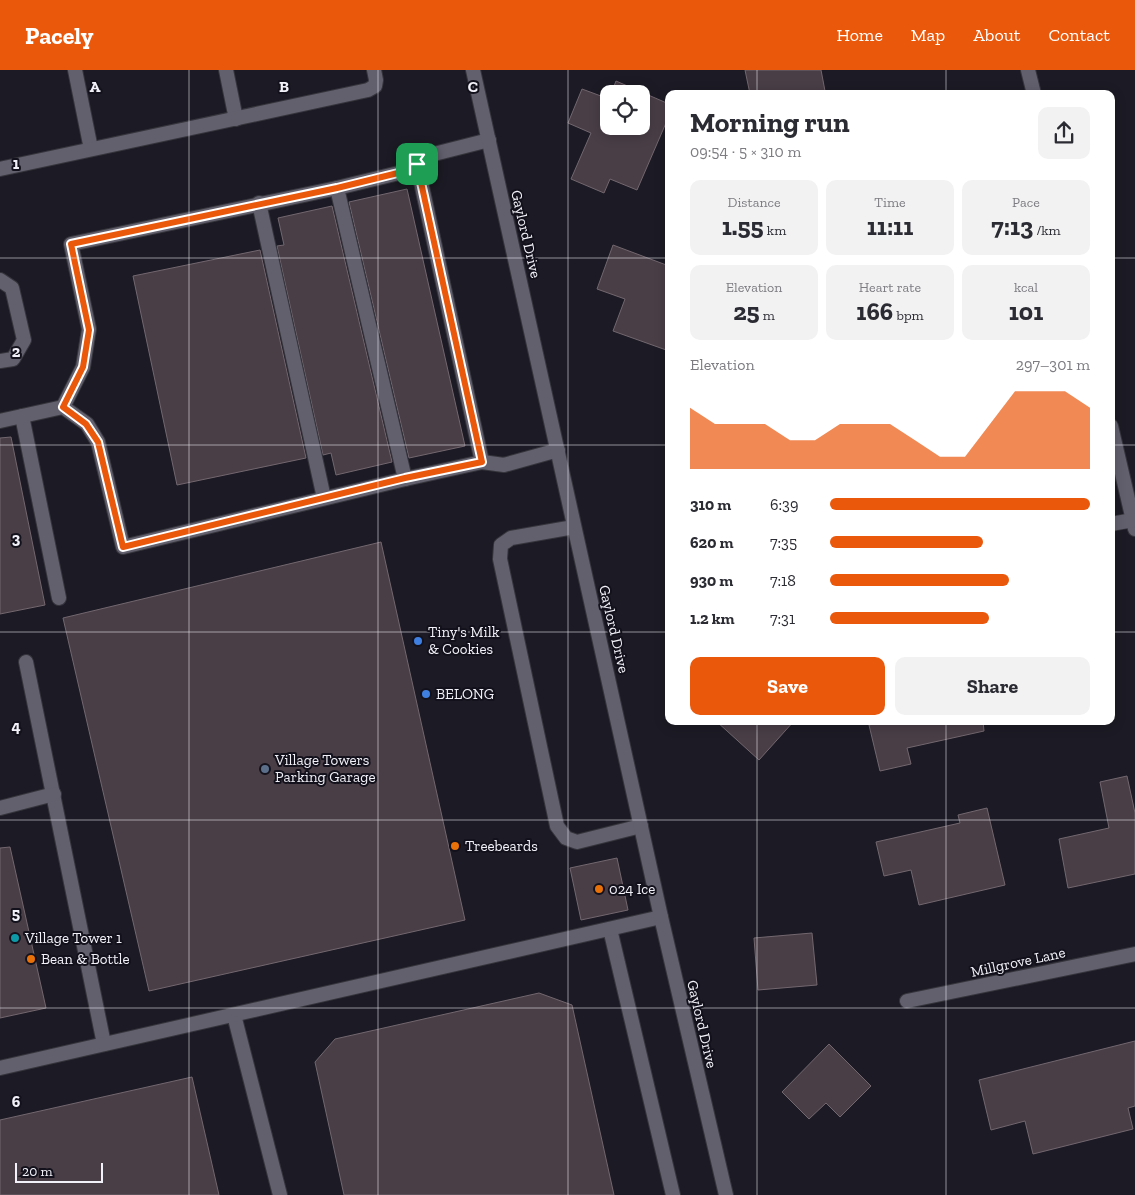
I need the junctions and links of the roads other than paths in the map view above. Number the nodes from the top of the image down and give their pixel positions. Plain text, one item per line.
1 (75, 70) edge
2 (226, 70) edge
3 (374, 70) edge
4 (473, 70) edge
5 (1028, 70) edge
6 (1033, 90) edge
7 (236, 119) junction
8 (489, 140) junction
9 (91, 150) junction
10 (417, 164) junction
11 (0, 169) edge
12 (337, 188) junction
13 (259, 203) junction
14 (0, 280) edge
15 (0, 361) edge
16 (63, 407) junction
17 (22, 416) junction
18 (0, 421) edge
19 (1115, 443) edge
20 (558, 450) junction
21 (482, 462) junction
22 (405, 478) junction
23 (324, 498) junction
24 (1115, 524) edge
25 (1134, 524) edge
26 (574, 527) junction
27 (59, 598) dead end
28 (26, 662) dead end
29 (54, 794) junction
30 (0, 808) edge
31 (641, 826) junction
32 (661, 917) junction
33 (610, 929) junction
34 (1135, 954) edge
35 (907, 1001) dead end
36 (234, 1015) junction
37 (104, 1044) junction
38 (0, 1068) edge
39 (280, 1195) edge
40 (673, 1195) edge
41 (726, 1195) edge

1 - 9 street
2 - 7 street
3 - 7 street
4 - 8 street, Gaylord Drive
5 - 6 street
7 - 9 street
8 - 10 street
8 - 20 street, Gaylord Drive
9 - 11 street
10 - 12 street
10 - 21 street
12 - 13 street
12 - 22 street
13 - 16 street
13 - 23 street
14 - 15 street
16 - 17 street
16 - 23 street
17 - 18 street
17 - 27 street
19 - 25 street
20 - 21 street
20 - 26 street, Gaylord Drive
21 - 22 street
22 - 23 street
24 - 25 street
26 - 31 street, Gaylord Drive
26 - 31 street
28 - 29 street
29 - 30 street
29 - 37 street
31 - 32 street, Gaylord Drive
32 - 33 street
32 - 41 street, Gaylord Drive
33 - 36 street
33 - 40 street
34 - 35 street, Millgrove Lane
36 - 37 street
36 - 39 street
37 - 38 street

